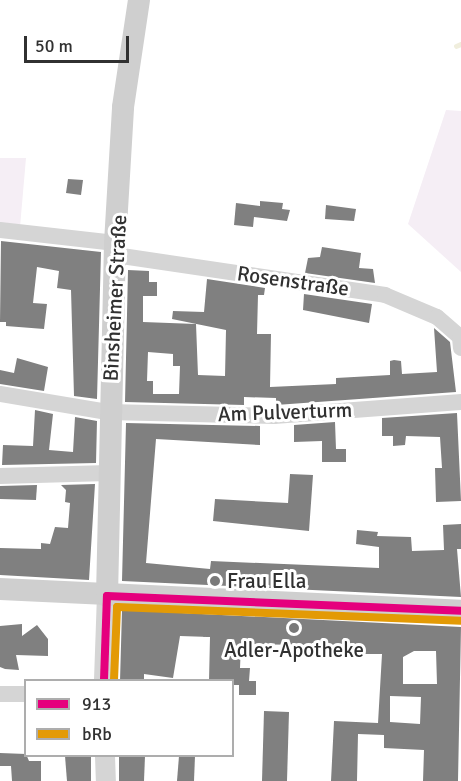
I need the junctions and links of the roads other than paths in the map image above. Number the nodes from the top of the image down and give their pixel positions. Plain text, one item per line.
1 (139, 0) edge
2 (0, 230) edge
3 (115, 249) junction
4 (461, 342) edge
5 (0, 394) edge
6 (461, 402) edge
7 (108, 412) junction
8 (109, 473) junction
9 (0, 476) edge
10 (0, 589) edge
11 (107, 596) junction
12 (461, 611) edge
13 (104, 679) edge
14 (0, 694) edge
15 (24, 694) edge
16 (105, 757) edge
17 (106, 781) edge

1 - 3 main road, Binsheimer Straße
2 - 3 street, Rosenstraße
3 - 4 street, Rosenstraße
3 - 7 main road, Binsheimer Straße
5 - 7 street, Am Pulverturm
6 - 7 street, Am Pulverturm
7 - 8 main road, Binsheimer Straße
8 - 9 street
8 - 11 main road, Binsheimer Straße
10 - 11 main road
11 - 12 main road
11 - 13 street
14 - 15 street
16 - 17 street

